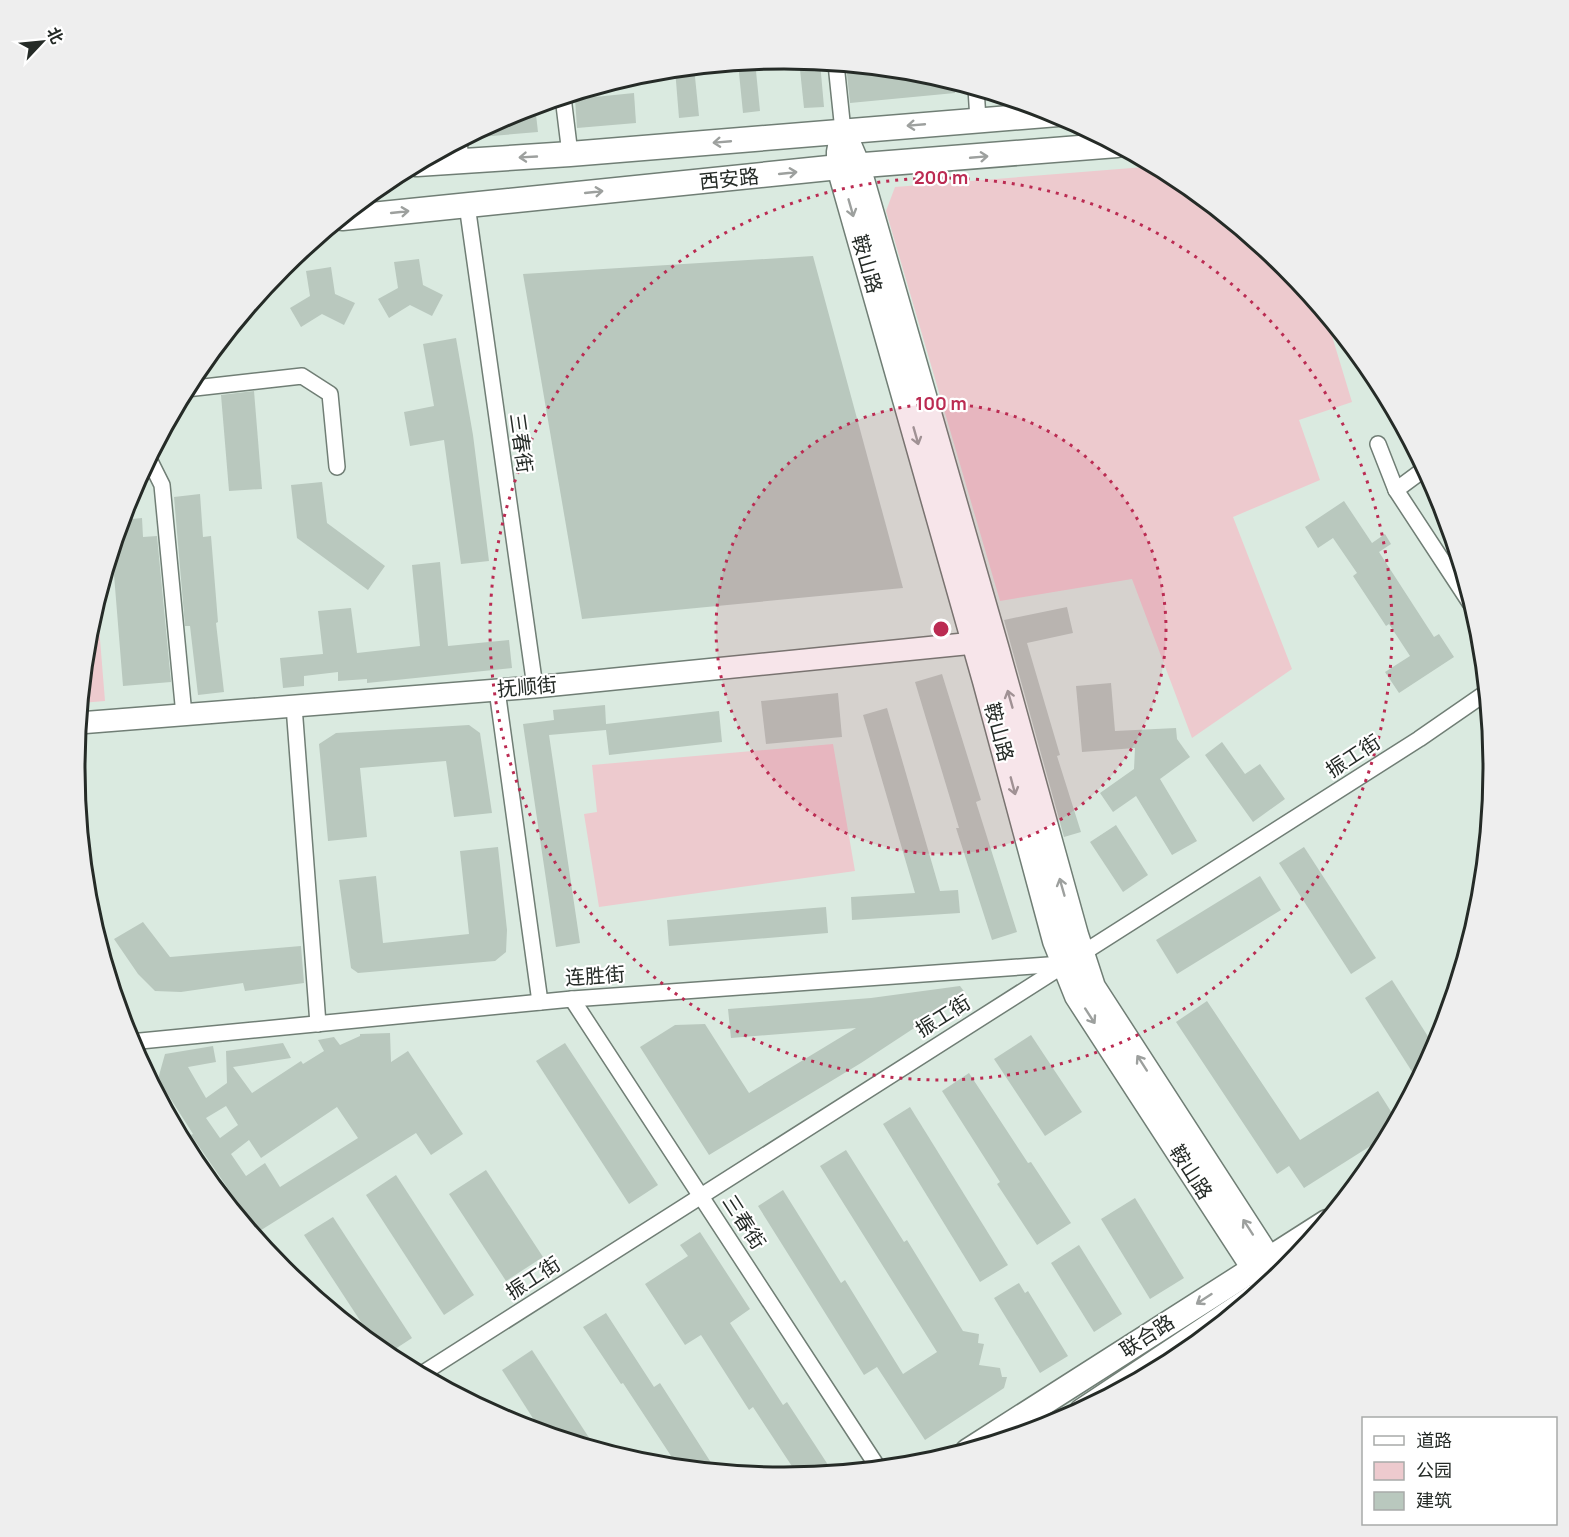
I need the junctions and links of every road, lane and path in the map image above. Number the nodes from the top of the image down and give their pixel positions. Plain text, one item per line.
1 (837, 71) edge
2 (977, 96) edge
3 (565, 105) edge
4 (1035, 116) edge
5 (978, 120) junction
6 (843, 131) junction
7 (1103, 146) edge
8 (460, 151) edge
9 (570, 154) junction
10 (849, 167) junction
11 (466, 205) junction
12 (356, 217) edge
13 (198, 388) edge
14 (1378, 444) dead end
15 (337, 467) dead end
16 (153, 468) edge
17 (1419, 475) edge
18 (1396, 490) junction
19 (1460, 588) edge
20 (974, 643) junction
21 (535, 687) junction
22 (497, 690) junction
23 (1480, 697) edge
24 (294, 706) junction
25 (184, 715) junction
26 (86, 722) edge
27 (1073, 958) junction
28 (572, 999) junction
29 (540, 1002) junction
30 (318, 1024) junction
31 (140, 1041) edge
32 (701, 1194) junction
33 (1283, 1258) edge
34 (1267, 1272) edge
35 (428, 1370) edge
36 (994, 1436) edge
37 (875, 1462) edge

1 - 6 street, 鞍山路
2 - 5 street
3 - 9 street
4 - 5 main road, 西安路
5 -> 6 main road, 西安路
6 -> 9 main road, 西安路
6 - 10 main road, 鞍山路
10 -> 7 main road, 西安路
9 -> 8 main road, 西安路
11 -> 10 main road, 西安路
10 -> 20 main road, 鞍山路
27 -> 10 main road, 鞍山路
12 -> 11 main road, 西安路
11 - 21 street, 三春街
13 - 15 street
14 - 18 street
16 - 25 street
17 - 18 street
18 - 19 street
20 - 21 street, 抚顺街
20 -> 27 main road, 鞍山路
21 - 22 street, 抚顺街
22 - 24 street, 抚顺街
22 - 29 street
23 - 27 street, 振工街
24 - 25 street, 抚顺街
24 - 30 street
25 - 26 street, 抚顺街
27 - 28 street, 连胜街
27 - 32 street, 振工街
27 - 34 main road, 鞍山路
28 - 29 street, 连胜街
28 - 32 street, 三春街
29 - 30 street, 连胜街
30 - 31 street, 连胜街
32 - 35 street, 振工街
32 - 37 street, 三春街
33 - 34 main road, 联合路
34 -> 36 main road, 联合路

